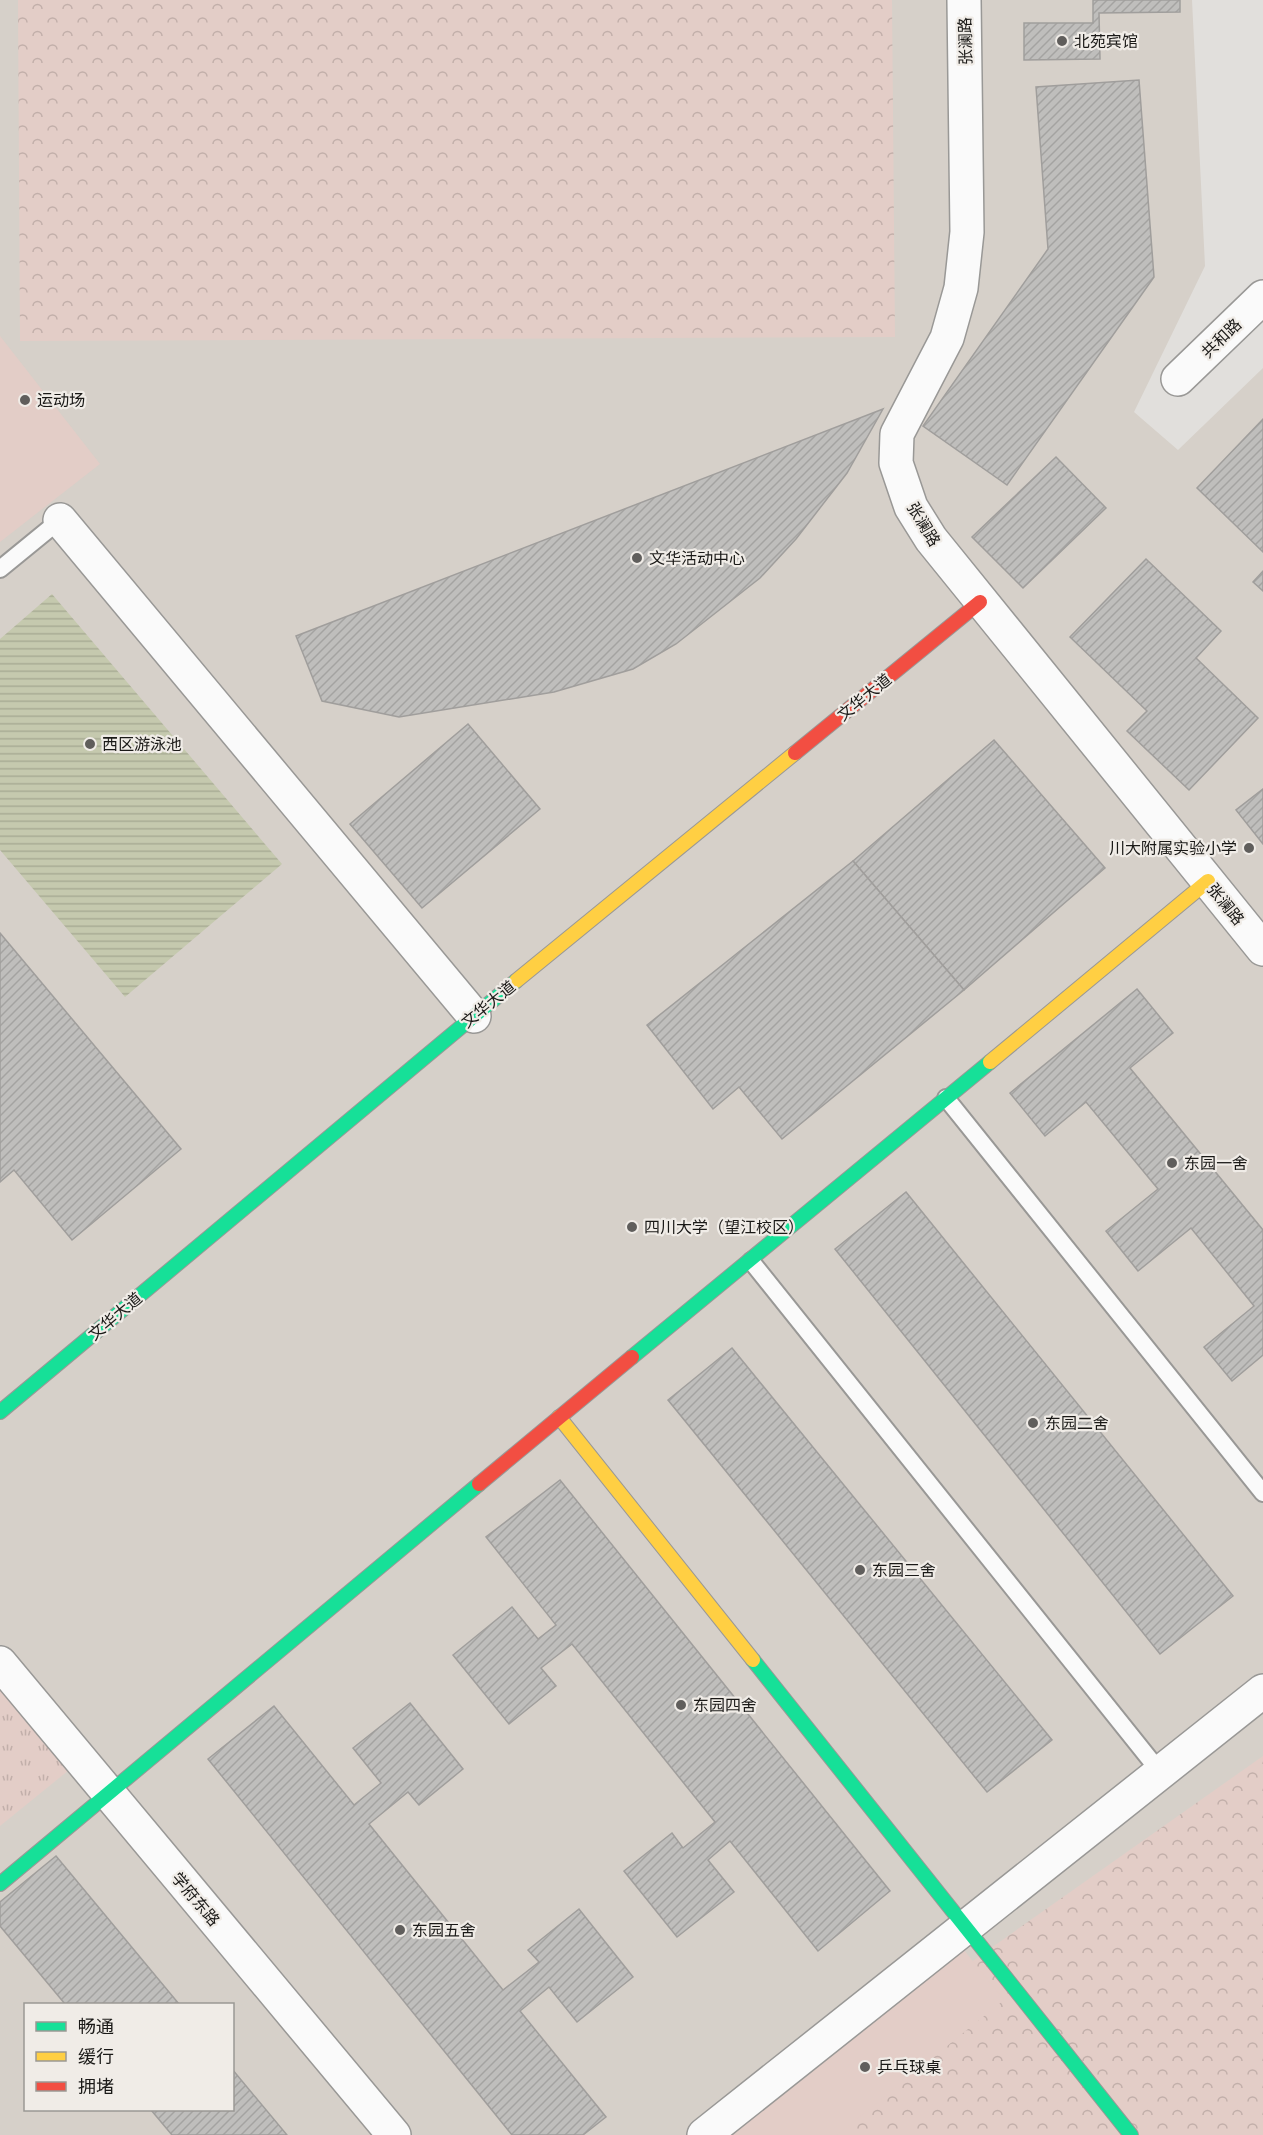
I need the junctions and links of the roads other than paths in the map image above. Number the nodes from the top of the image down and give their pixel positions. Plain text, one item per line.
1 (964, 0) edge
2 (1263, 297) edge
3 (1178, 379) dead end
4 (60, 520) joint
5 (0, 569) edge
6 (980, 602) junction
7 (1208, 881) junction
8 (1263, 949) edge
9 (474, 1016) junction
10 (946, 1098) junction
11 (751, 1261) junction
12 (0, 1412) edge
13 (559, 1417) junction
14 (1263, 1493) edge
15 (0, 1663) edge
16 (1263, 1691) edge
17 (1160, 1772) junction
18 (108, 1794) junction
19 (0, 1884) edge
20 (965, 1929) junction
21 (394, 2135) edge
22 (704, 2135) edge
23 (1131, 2135) edge

1 - 6 street, 张澜路
2 - 3 street, 共和路
4 - 5 lane
4 - 9 street
6 - 7 street, 张澜路
6 - 9 street, 文华大道
7 - 8 street, 张澜路
7 - 10 street
9 - 12 street, 文华大道
10 - 11 street
10 - 14 lane
11 - 13 street
11 - 17 lane
13 - 18 street
13 - 20 street
15 - 18 street, 学府东路
16 - 17 street
17 - 20 street
18 - 19 street
18 - 21 street, 学府东路
20 - 22 street
20 - 23 street

